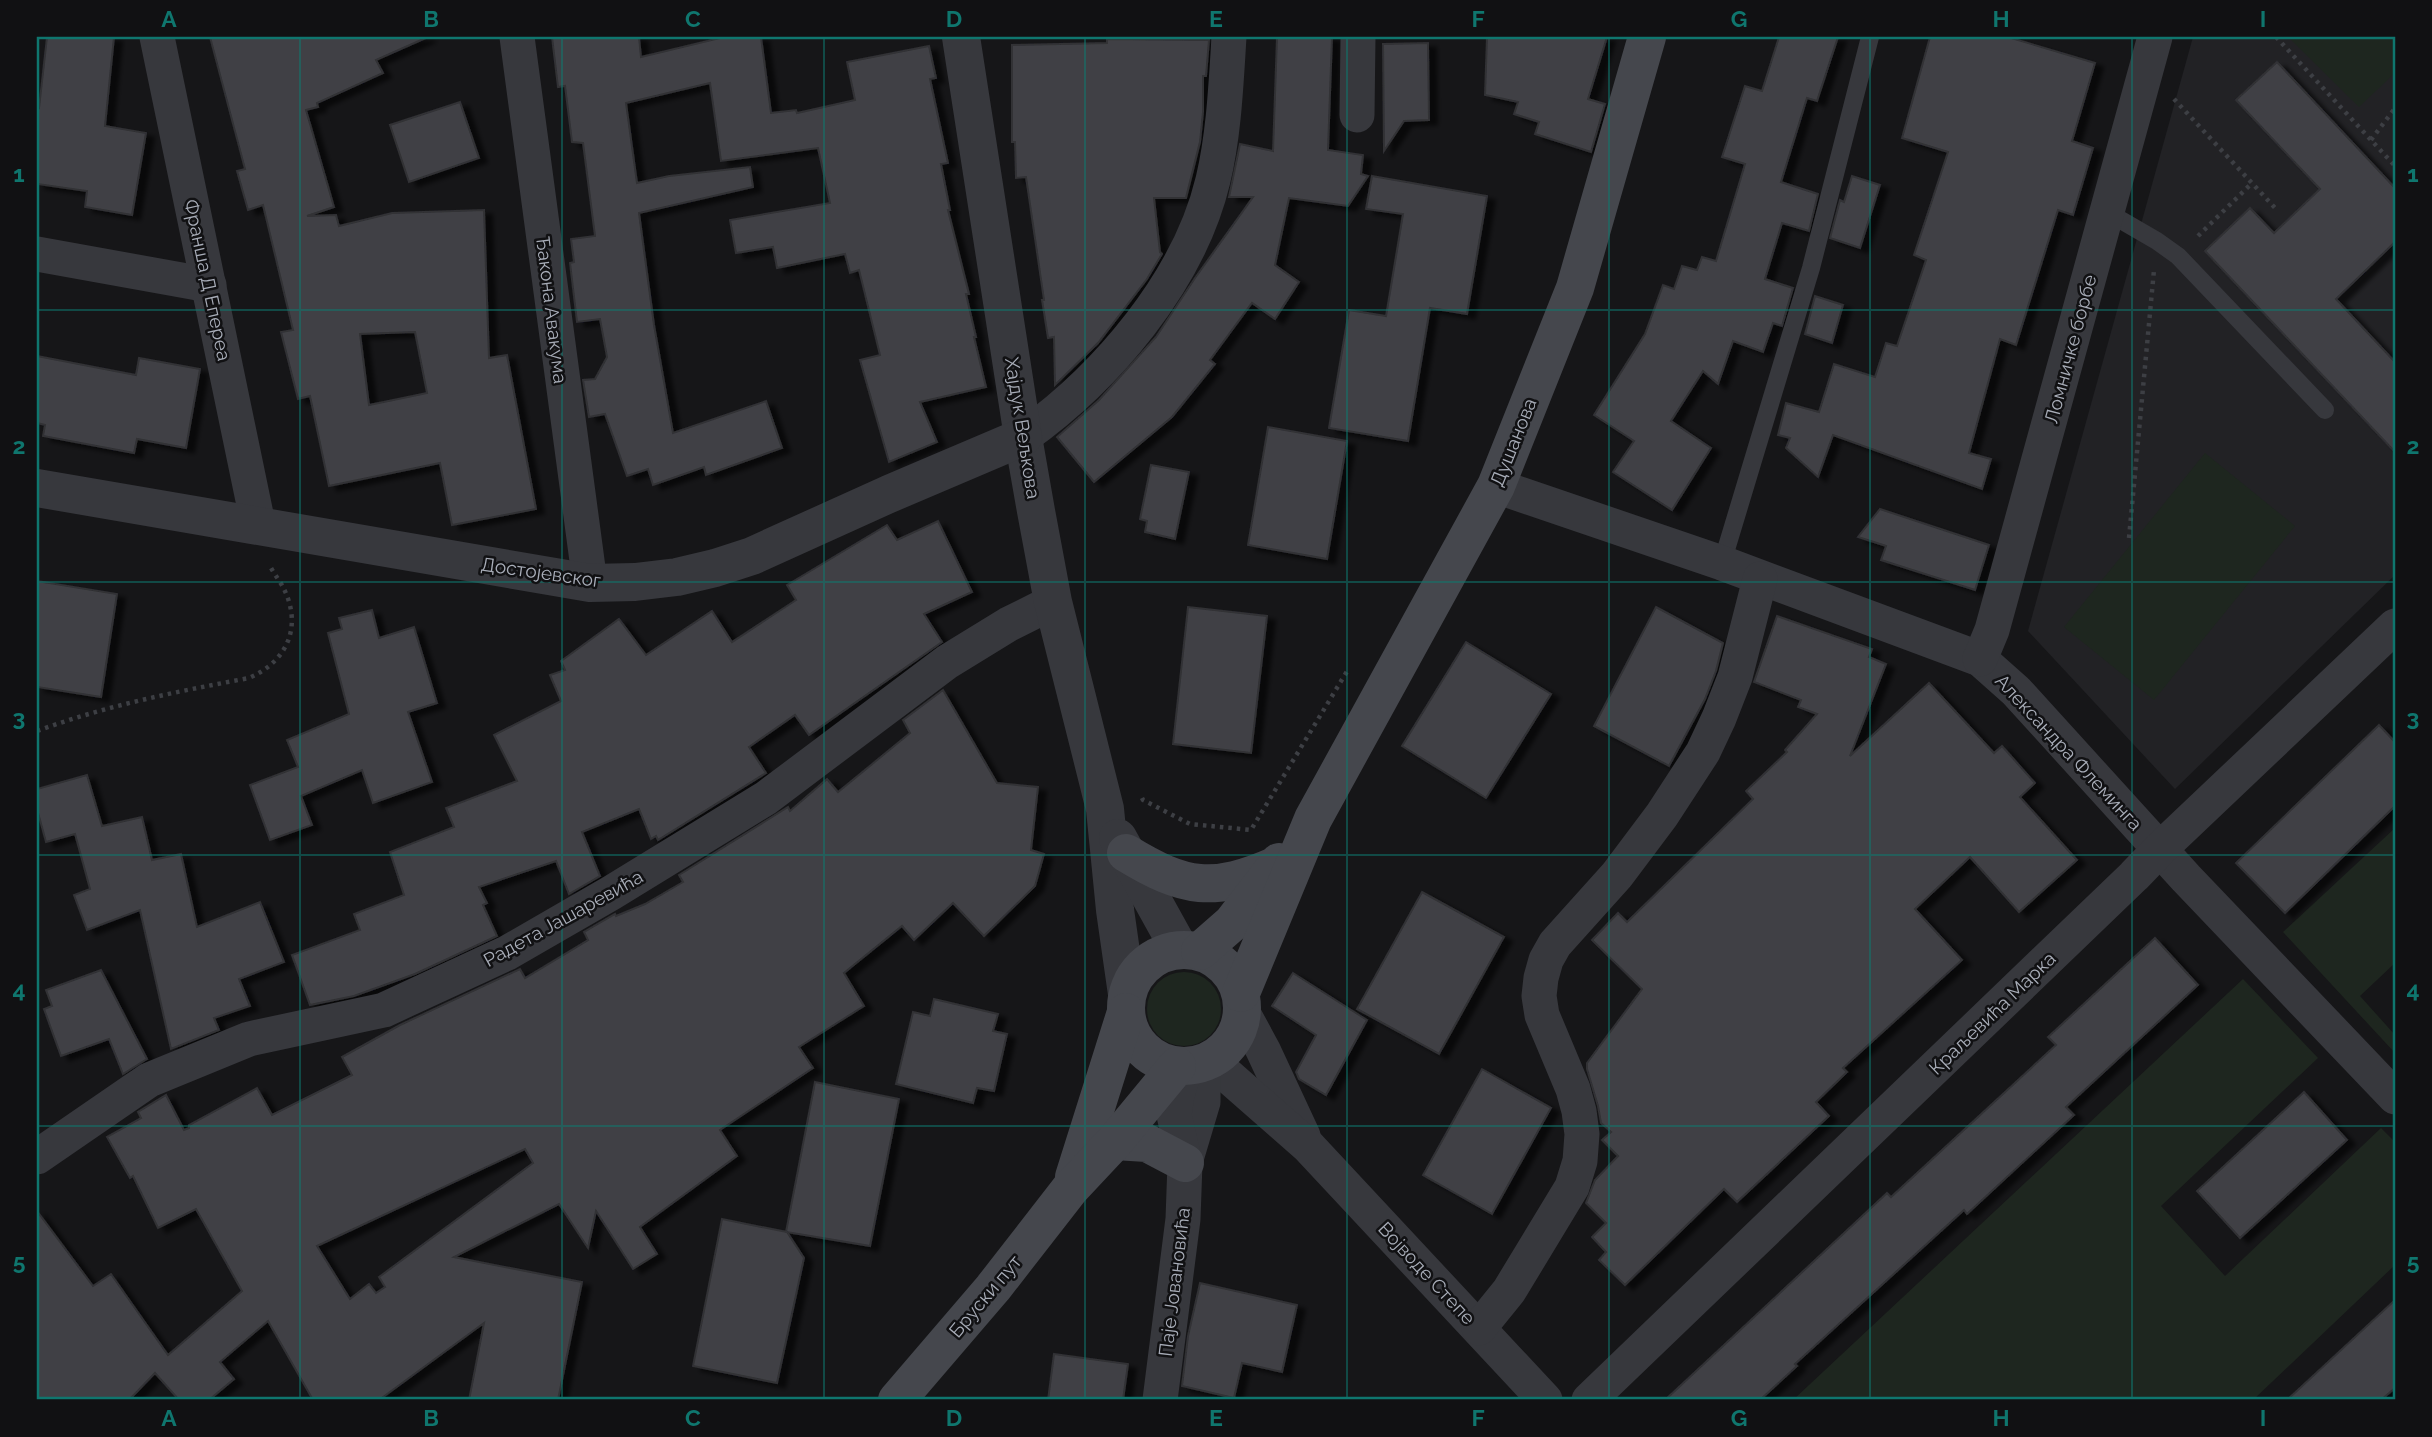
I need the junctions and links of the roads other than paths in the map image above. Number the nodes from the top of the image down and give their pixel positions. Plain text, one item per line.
1 (157, 37) edge
2 (517, 37) edge
3 (961, 37) edge
4 (1229, 37) edge
5 (1358, 37) edge
6 (1647, 37) edge
7 (1870, 37) edge
8 (2155, 37) edge
9 (1357, 115) dead end
10 (2107, 212) junction
11 (37, 254) edge
12 (209, 285) junction
13 (2325, 410) dead end
14 (1023, 437) junction
15 (1496, 486) junction
16 (37, 488) edge
17 (258, 524) junction
18 (1722, 564) junction
19 (1760, 579) junction
20 (590, 583) junction
21 (1054, 602) junction
22 (2395, 626) edge
23 (1980, 659) junction
24 (1106, 815) junction
25 (1313, 819) junction
26 (2160, 849) junction
27 (1126, 853) junction
28 (1276, 865) junction
29 (1190, 951) junction
30 (1127, 1003) junction
31 (1242, 1003) junction
32 (1194, 1064) junction
33 (2395, 1097) edge
34 (1115, 1141) junction
35 (1308, 1146) junction
36 (37, 1157) edge
37 (1185, 1163) junction
38 (1070, 1189) junction
39 (1479, 1328) junction
40 (897, 1400) edge
41 (1160, 1400) edge
42 (1545, 1400) edge
43 (1589, 1400) edge

1 - 12 street, Франша Д Епереа
2 - 20 street, Ђакона Авакума
3 - 14 street, Хајдук Вељкова
4 - 14 street
5 - 9 street
6 - 15 main road, Душанова
7 - 18 lane
8 - 10 street, Ломничке борбе
10 - 13 lane
10 - 23 street, Ломничке борбе
11 - 12 street
12 - 17 street, Франша Д Епереа
14 - 20 street, Достојевског
14 - 21 street, Хајдук Вељкова
15 - 18 street, Александра Флеминга
15 - 25 main road, Душанова
16 - 17 street, Достојевског
17 - 20 street, Достојевског
18 - 19 street, Александра Флеминга
19 - 23 street, Александра Флеминга
19 - 39 street
21 - 24 street, Хајдук Вељкова
21 - 36 street, Радета Јашаревића
22 - 26 street, Краљевића Марка
23 - 26 street, Александра Флеминга
24 - 27 street
24 - 30 street
25 - 28 main road, Душанова
25 - 31 main road, Душанова
26 - 33 street, Александра Флеминга
26 - 43 street, Краљевића Марка
27 - 28 main road
27 - 29 street
28 - 29 main road, Душанова
29 - 30 main road
29 - 31 main road
30 - 32 main road
30 - 38 main road, Бруски пут
31 - 32 main road
31 - 35 street, Војводе Степе
32 - 34 main road, Бруски пут
32 - 35 street, Војводе Степе
32 - 37 street, Паје Јовановића
34 - 37 main road
34 - 38 main road, Бруски пут
35 - 39 street, Војводе Степе
37 - 41 street, Паје Јовановића
38 - 40 main road, Бруски пут
39 - 42 street, Војводе Степе

